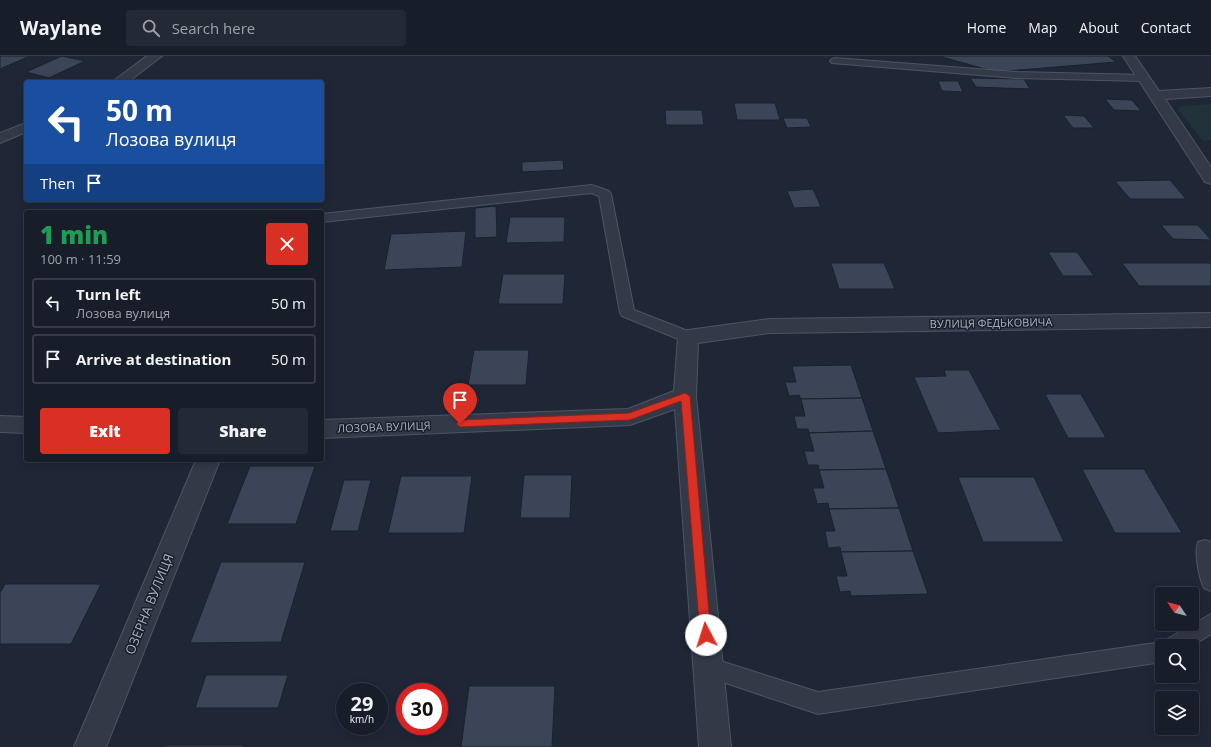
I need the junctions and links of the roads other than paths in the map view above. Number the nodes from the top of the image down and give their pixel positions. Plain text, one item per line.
1 (156, 56) edge
2 (1129, 56) edge
3 (834, 61) dead end
4 (1144, 78) junction
5 (122, 80) edge
6 (1211, 92) edge
7 (1156, 95) junction
8 (24, 128) edge
9 (0, 138) edge
10 (1211, 179) edge
11 (324, 218) edge
12 (1211, 320) edge
13 (688, 337) junction
14 (685, 396) junction
15 (0, 424) edge
16 (24, 425) edge
17 (324, 429) edge
18 (207, 462) edge
19 (1205, 548) dead end
20 (1211, 582) edge
21 (1211, 623) edge
22 (1185, 639) edge
23 (1155, 653) edge
24 (708, 667) junction
25 (90, 747) edge
26 (715, 747) edge

1 - 5 street
2 - 4 street
3 - 4 lane
4 - 7 street
6 - 7 street
7 - 10 street
8 - 9 street
11 - 13 lane
12 - 13 street, ВУЛИЦЯ ФЕДЬКОВИЧА
13 - 14 street
14 - 17 street, ЛОЗОВА ВУЛИЦЯ
14 - 24 street
15 - 16 street
18 - 25 street, ОЗЕРНА ВУЛИЦЯ
19 - 20 lane
21 - 22 lane
23 - 24 lane
24 - 26 street

